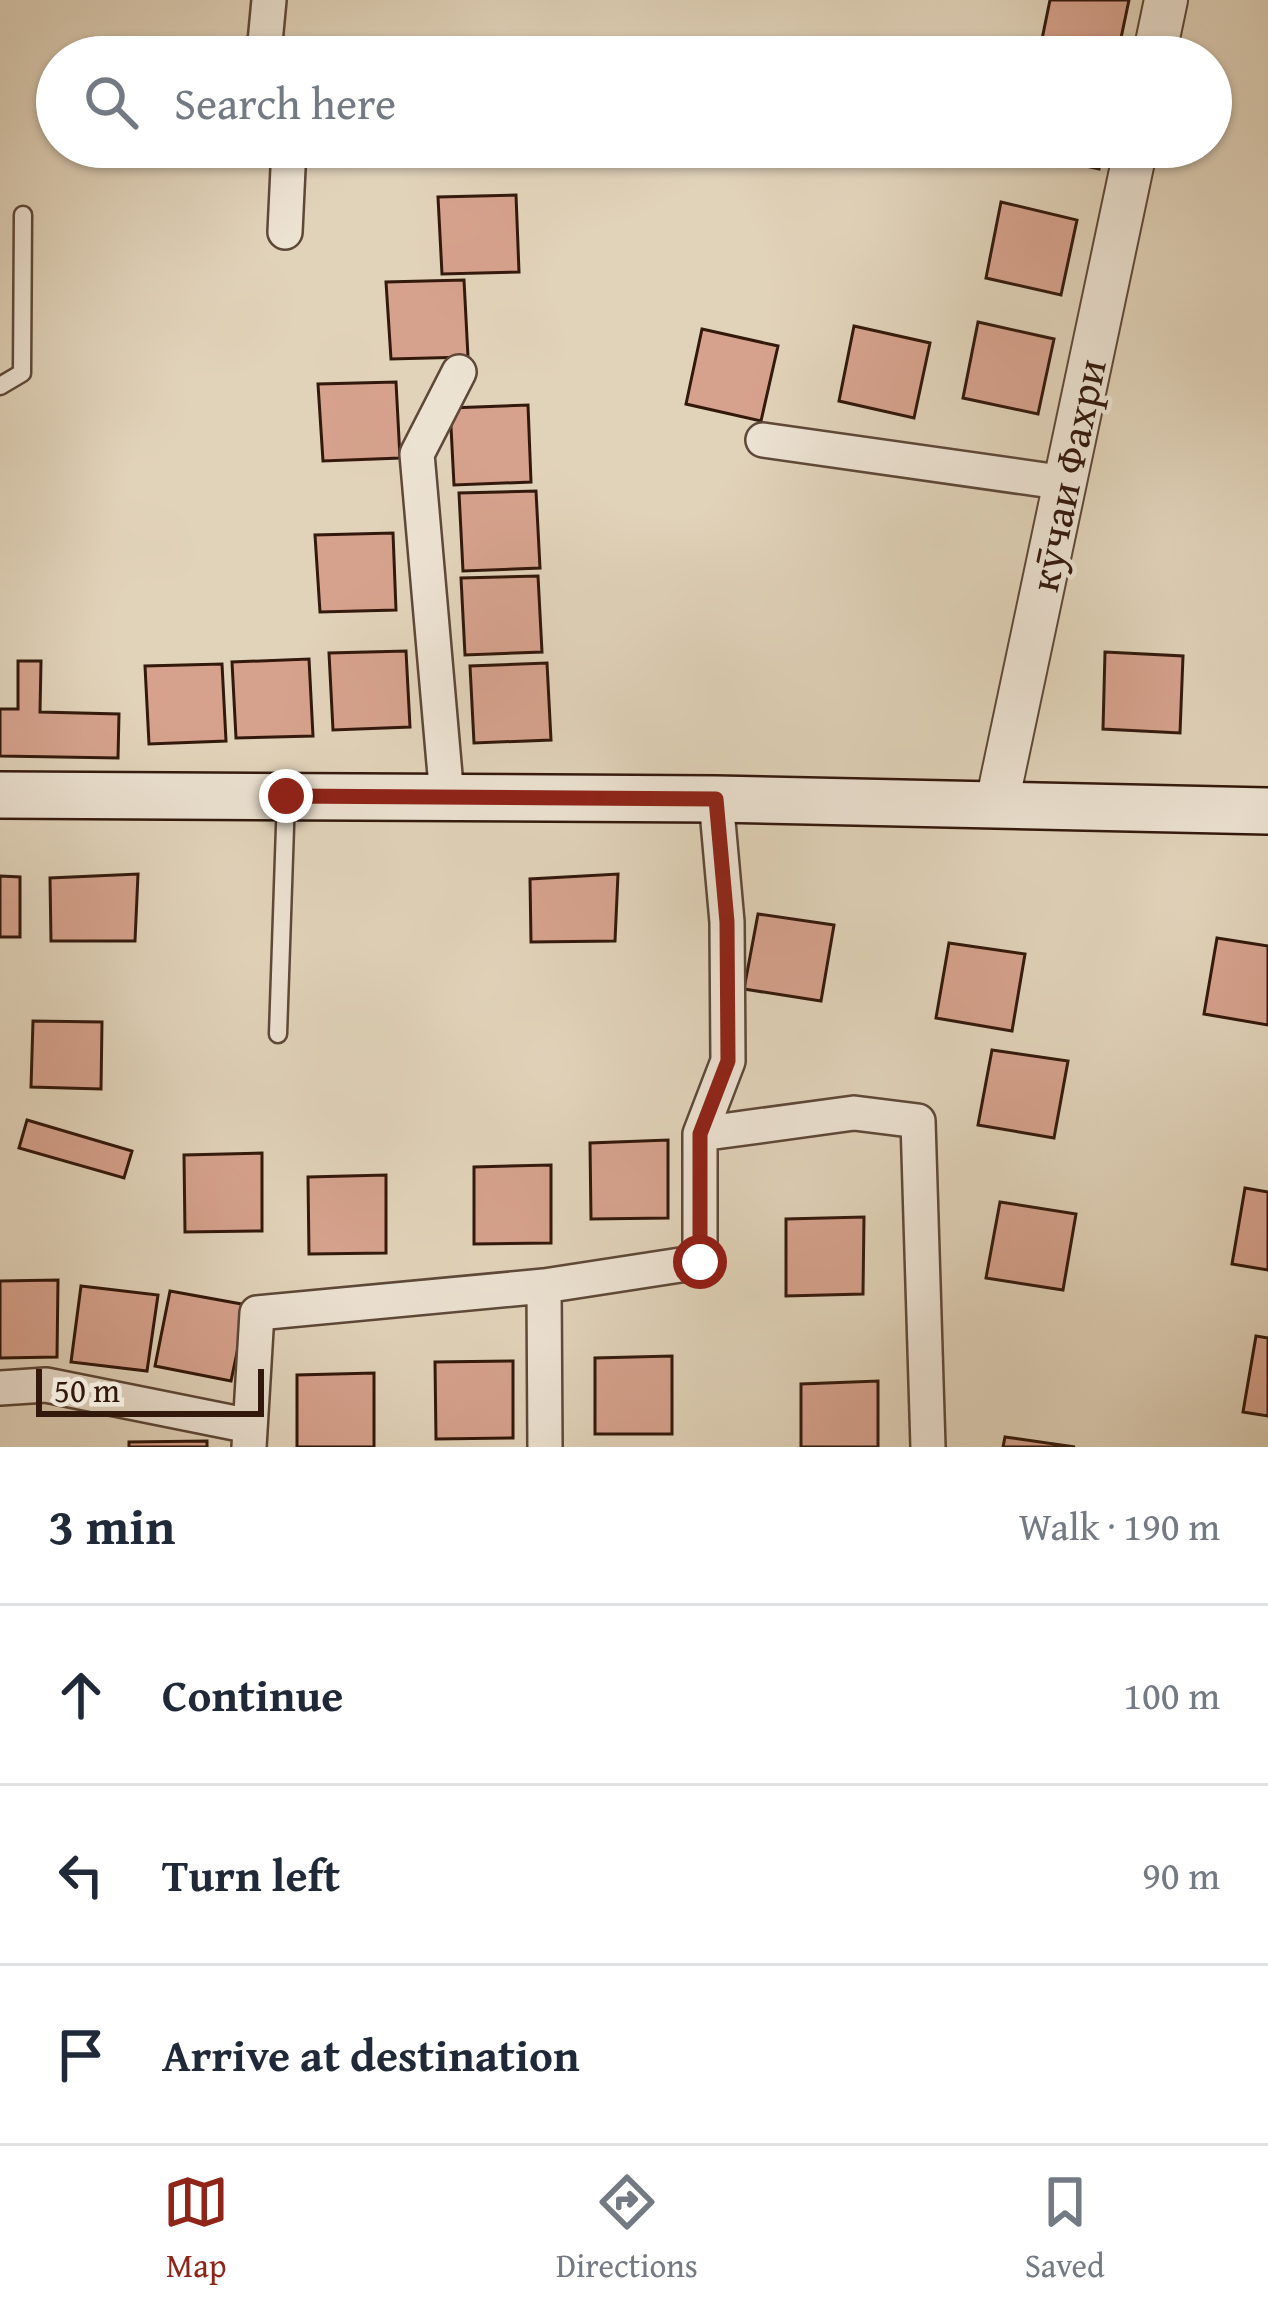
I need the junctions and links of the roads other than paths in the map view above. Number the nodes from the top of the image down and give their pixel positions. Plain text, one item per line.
1 (269, 0) edge
2 (1166, 0) edge
3 (266, 36) edge
4 (1158, 36) edge
5 (288, 168) edge
6 (1132, 168) edge
7 (23, 215) dead end
8 (285, 232) dead end
9 (459, 371) dead end
10 (0, 386) edge
11 (763, 440) dead end
12 (1066, 483) junction
13 (0, 795) edge
14 (286, 796) junction
15 (447, 798) junction
16 (716, 799) junction
17 (997, 803) junction
18 (1268, 811) edge
19 (278, 1034) dead end
20 (700, 1134) junction
21 (544, 1286) junction
22 (0, 1388) edge
23 (249, 1436) edge
24 (545, 1447) edge
25 (928, 1447) edge

1 - 3 street
2 - 4 street
5 - 8 street
6 - 12 street, кӯчаи Фахри
7 - 10 lane
9 - 15 street
11 - 12 street
12 - 17 street, кӯчаи Фахри
13 - 14 main road
14 - 15 main road
14 - 19 lane
15 - 16 main road
16 - 17 main road
16 - 20 street
17 - 18 main road
20 - 21 street
20 - 25 street
21 - 23 street
21 - 24 street
22 - 23 street

